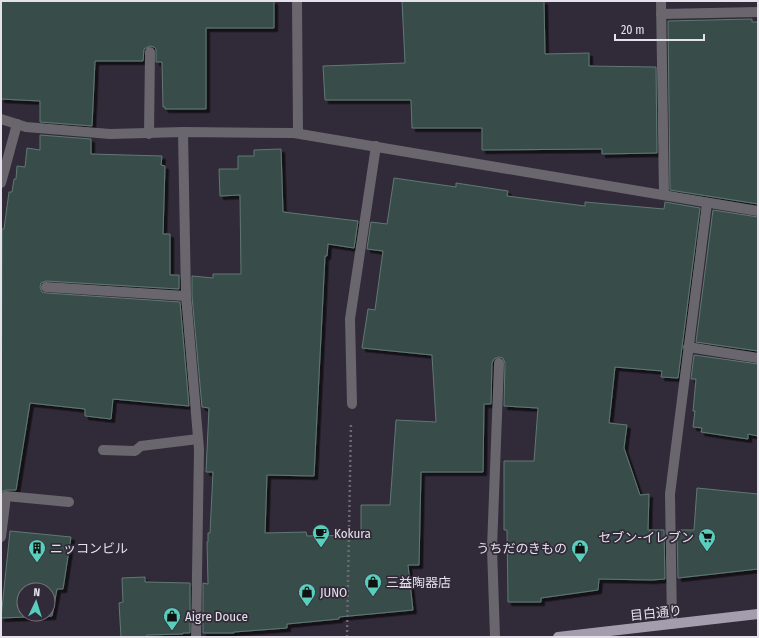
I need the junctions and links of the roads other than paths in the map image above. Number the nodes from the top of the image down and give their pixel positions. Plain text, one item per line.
1 (297, 1) edge
2 (661, 1) edge
3 (758, 12) edge
4 (661, 14) junction
5 (150, 52) dead end
6 (1, 118) edge
7 (17, 124) junction
8 (184, 132) junction
9 (149, 134) junction
10 (298, 134) junction
11 (376, 146) junction
12 (1, 183) edge
13 (664, 195) junction
14 (707, 203) junction
15 (758, 211) edge
16 (46, 287) dead end
17 (186, 296) junction
18 (688, 347) junction
19 (758, 358) edge
20 (499, 363) dead end
21 (352, 404) road end
22 (198, 439) junction
23 (103, 450) dead end
24 (69, 502) dead end
25 (1, 537) edge
26 (758, 614) edge
27 (672, 624) junction
28 (196, 637) edge
29 (495, 637) edge
30 (558, 637) edge

1 - 10 street
2 - 4 street
3 - 4 street
4 - 13 street
5 - 9 street
6 - 7 street
7 - 9 street
7 - 12 street
8 - 9 street
8 - 10 street
8 - 17 street
10 - 11 street
11 - 13 street
11 - 21 street
13 - 14 street
14 - 15 street
14 - 18 street
16 - 17 street
17 - 22 street
18 - 19 street
18 - 27 street
20 - 29 street
22 - 23 street
22 - 28 street
24 - 25 street
26 - 27 main road, 目白通り
27 - 30 main road, 目白通り

